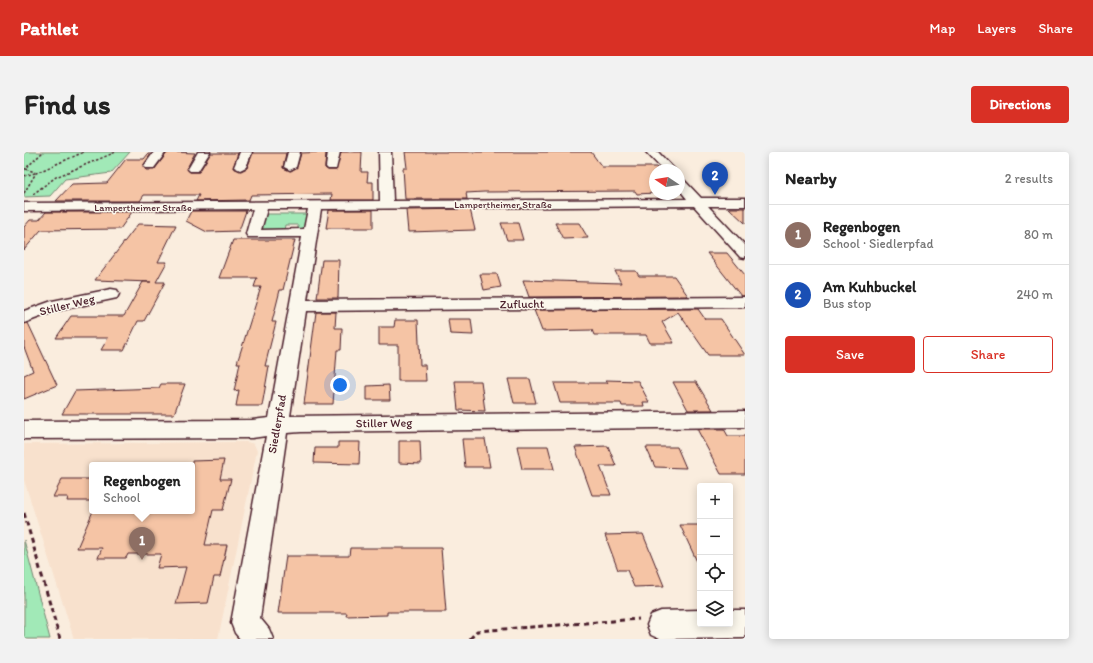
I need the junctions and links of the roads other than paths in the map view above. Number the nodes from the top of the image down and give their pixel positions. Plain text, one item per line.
1 (160, 152) edge
2 (204, 152) edge
3 (246, 152) edge
4 (294, 152) edge
5 (334, 152) edge
6 (385, 152) edge
7 (652, 152) edge
8 (663, 164) edge
9 (150, 166) dead end
10 (240, 167) dead end
11 (290, 167) dead end
12 (332, 167) dead end
13 (194, 169) dead end
14 (685, 189) edge
15 (745, 202) edge
16 (698, 203) junction
17 (315, 205) junction
18 (387, 205) junction
19 (261, 206) junction
20 (24, 207) edge
21 (309, 233) junction
22 (745, 254) edge
23 (111, 294) dead end
24 (745, 302) edge
25 (298, 306) junction
26 (24, 317) edge
27 (745, 419) edge
28 (277, 426) junction
29 (24, 430) edge
30 (745, 624) edge
31 (661, 625) road end
32 (259, 639) edge

1 - 9 street
2 - 13 street
3 - 10 street
4 - 11 street
5 - 12 street
6 - 18 street
7 - 8 street
14 - 16 street
15 - 16 street, Lampertheimer Straße
16 - 18 street, Lampertheimer Straße
16 - 22 street
17 - 18 street, Lampertheimer Straße
17 - 19 street, Lampertheimer Straße
17 - 21 street, Siedlerpfad
19 - 20 street, Lampertheimer Straße
19 - 21 street
21 - 25 street, Siedlerpfad
23 - 26 street, Stiller Weg
24 - 25 street, Zuflucht
25 - 28 street, Siedlerpfad
27 - 28 street, Stiller Weg
28 - 29 street, Stiller Weg
28 - 32 street, Siedlerpfad
30 - 31 street

